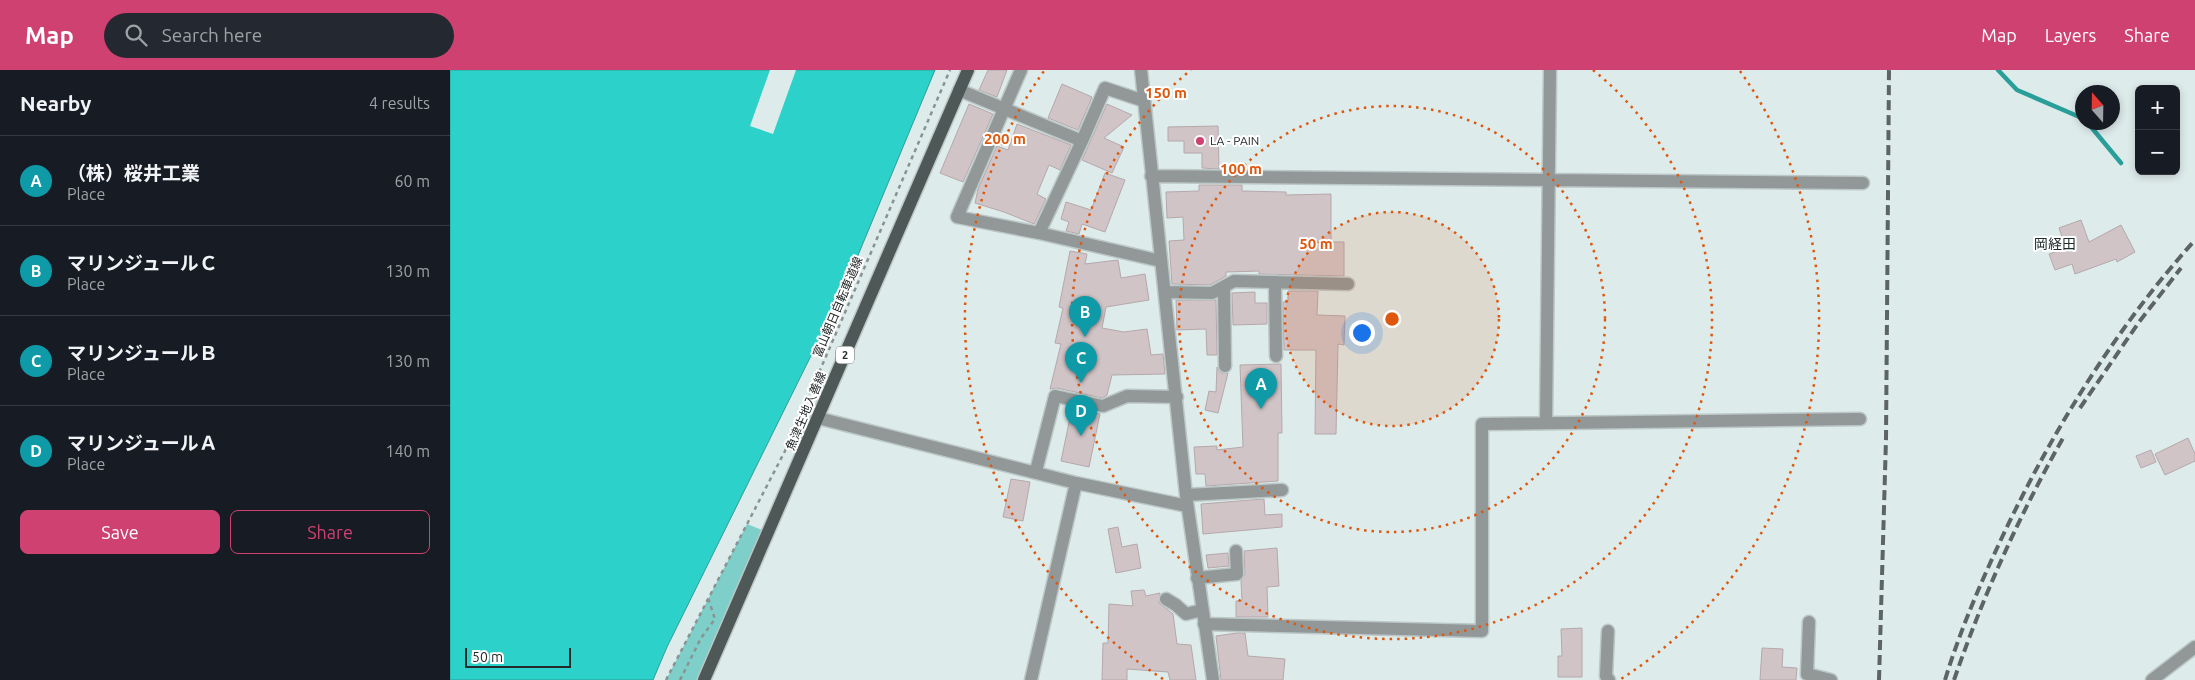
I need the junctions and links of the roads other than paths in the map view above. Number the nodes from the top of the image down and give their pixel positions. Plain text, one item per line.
1 (968, 70) edge
2 (1021, 70) edge
3 (1142, 70) edge
4 (1550, 70) edge
5 (959, 90) junction
6 (1144, 102) junction
7 (1005, 109) junction
8 (1082, 141) junction
9 (1151, 176) junction
10 (1550, 180) junction
11 (1863, 182) dead end
12 (1039, 233) junction
13 (1161, 261) junction
14 (1275, 282) junction
15 (1348, 284) dead end
16 (1224, 288) junction
17 (1166, 292) junction
18 (1276, 356) dead end
19 (1225, 366) dead end
20 (1177, 397) junction
21 (818, 418) junction
22 (1860, 419) dead end
23 (1546, 423) junction
24 (1036, 471) junction
25 (1076, 482) junction
26 (1282, 490) dead end
27 (1187, 501) junction
28 (1236, 551) dead end
29 (1197, 578) junction
30 (1166, 599) dead end
31 (1202, 610) junction
32 (1809, 622) dead end
33 (1204, 624) junction
34 (1608, 631) dead end
35 (2195, 647) edge
36 (704, 680) edge
37 (1032, 680) edge
38 (1213, 680) edge
39 (1609, 680) edge
40 (1831, 680) edge
41 (2152, 680) edge

1 - 5 main road, 魚津生地入善線 / 2
2 - 7 street
3 - 6 street
4 - 10 street
5 - 7 street
5 - 21 main road, 魚津生地入善線 / 2
6 - 8 street
6 - 9 street
7 - 8 street
7 - 12 street
8 - 12 street
9 - 10 street
9 - 13 street
10 - 11 street
10 - 23 street
12 - 13 street
13 - 17 street
14 - 15 street
14 - 16 street
14 - 18 street
16 - 17 street
16 - 19 street
17 - 20 street
20 - 24 street
20 - 27 street
21 - 24 street
21 - 36 main road, 魚津生地入善線 / 2
22 - 23 street
23 - 33 street
24 - 25 street
25 - 27 street
25 - 37 street
26 - 27 street
27 - 29 street
28 - 29 street
29 - 31 street
30 - 31 street
31 - 33 street
32 - 40 street
33 - 38 street
34 - 39 street
35 - 41 street

